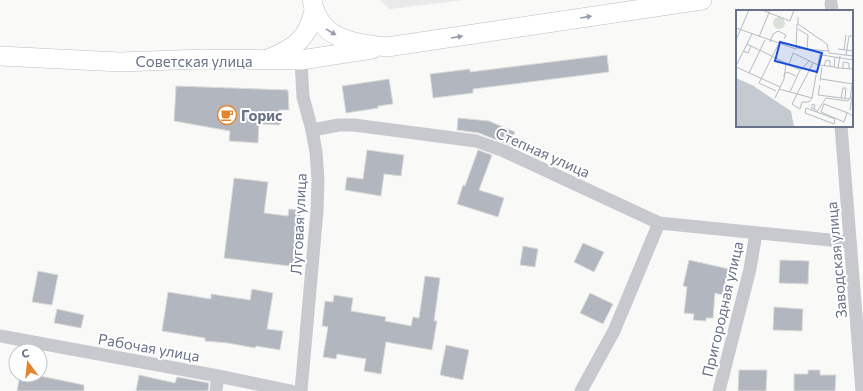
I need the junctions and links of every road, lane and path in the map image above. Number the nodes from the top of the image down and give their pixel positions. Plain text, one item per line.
1 (702, 0) edge
2 (313, 6) edge
3 (387, 47) junction
4 (0, 56) edge
5 (264, 60) junction
6 (301, 60) junction
7 (841, 127) edge
8 (312, 130) junction
9 (659, 223) junction
10 (756, 233) junction
11 (850, 242) junction
12 (0, 336) edge
13 (218, 376) junction
14 (216, 391) edge
15 (291, 391) edge
16 (301, 391) edge
17 (581, 391) edge
18 (719, 391) edge
19 (862, 391) edge

3 -> 1 main road
2 -> 3 main road
2 - 5 main road
3 - 6 main road, Советская улица
4 - 5 main road, Советская улица
5 - 6 main road, Советская улица
6 - 8 street, Луговая улица
7 - 11 street, Заводская улица
8 - 9 street, Степная улица
8 - 16 street, Луговая улица
9 - 10 street, Степная улица
9 - 17 street
10 - 11 street, Степная улица
10 - 18 street, Пригородная улица
11 - 19 street, Заводская улица
12 - 13 street, Рабочая улица
13 - 14 street
13 - 15 street, Рабочая улица

